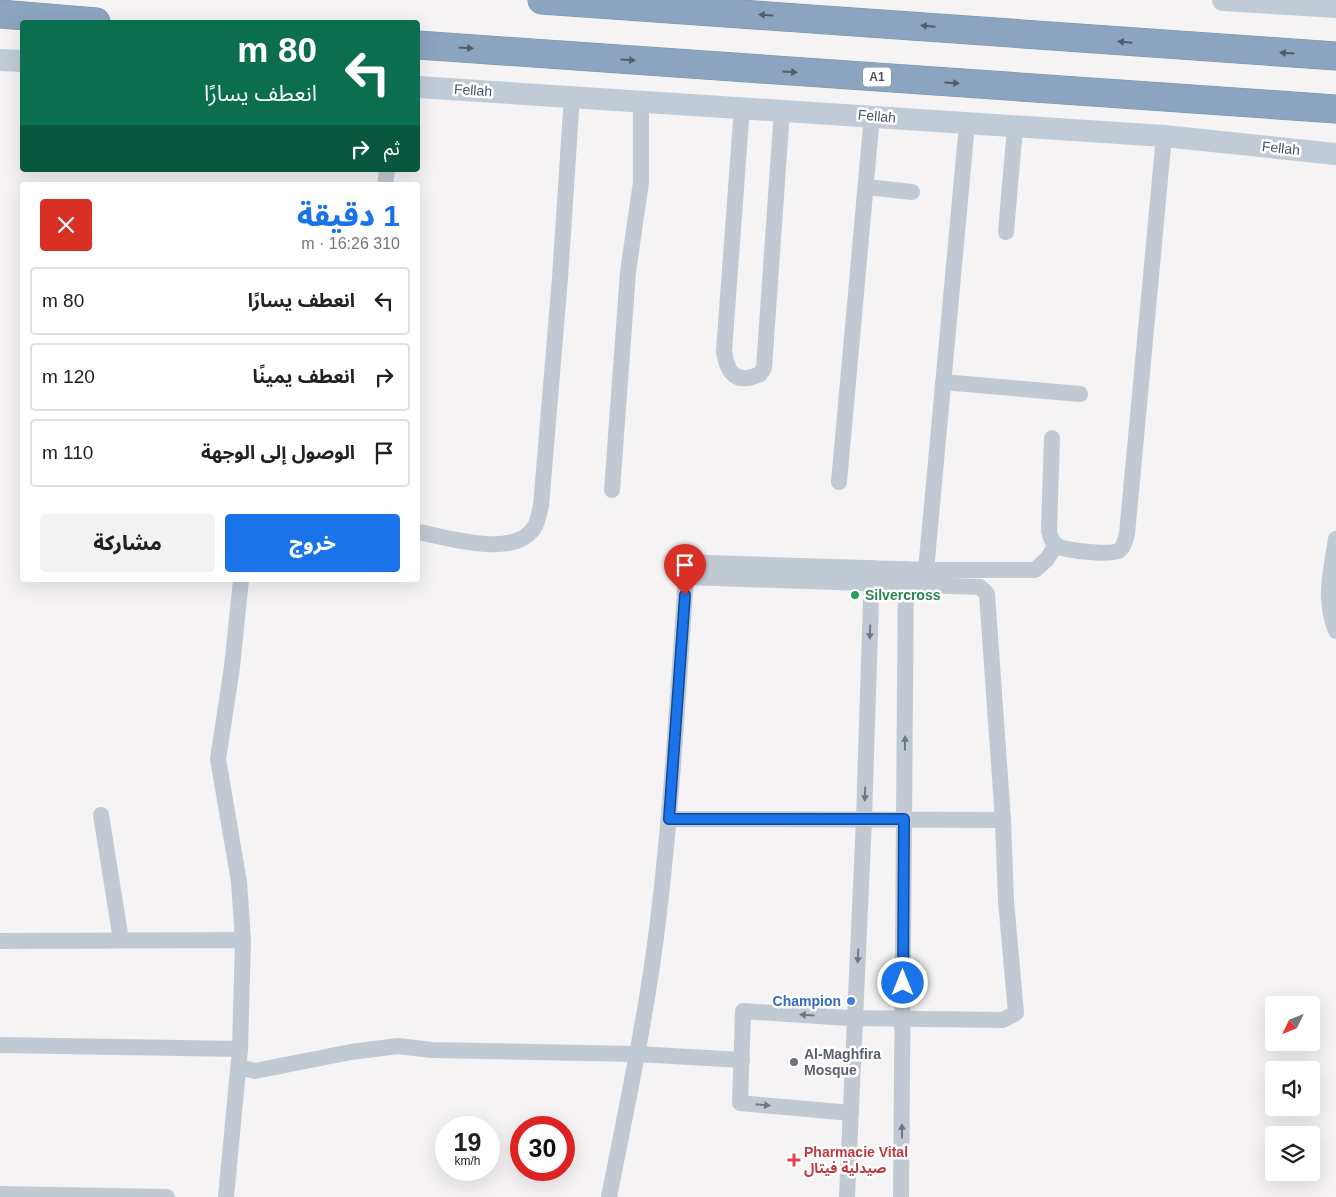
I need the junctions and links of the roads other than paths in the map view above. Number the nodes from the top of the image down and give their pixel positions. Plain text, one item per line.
1 (542, 0) edge
2 (1223, 0) edge
3 (1336, 7) edge
4 (0, 14) edge
5 (72, 20) edge
6 (420, 45) edge
7 (1336, 56) edge
8 (0, 60) edge
9 (20, 61) edge
10 (420, 87) edge
11 (572, 96) junction
12 (642, 101) junction
13 (742, 107) junction
14 (1336, 109) edge
15 (782, 110) junction
16 (872, 115) junction
17 (967, 124) junction
18 (1015, 127) junction
19 (1164, 136) junction
20 (1336, 154) edge
21 (866, 187) junction
22 (912, 192) dead end
23 (1006, 232) dead end
24 (942, 382) junction
25 (1080, 394) dead end
26 (1052, 438) dead end
27 (839, 482) dead end
28 (612, 490) dead end
29 (420, 532) edge
30 (1336, 539) edge
31 (1056, 545) junction
32 (676, 562) dead end
33 (926, 570) junction
34 (872, 575) junction
35 (906, 576) junction
36 (241, 582) edge
37 (1336, 631) edge
38 (101, 815) dead end
39 (669, 819) junction
40 (864, 819) junction
41 (904, 819) junction
42 (1003, 820) junction
43 (121, 940) junction
44 (243, 940) junction
45 (0, 941) edge
46 (855, 1018) junction
47 (902, 1019) junction
48 (0, 1046) edge
49 (240, 1049) junction
50 (637, 1054) junction
51 (742, 1060) junction
52 (239, 1067) junction
53 (851, 1113) junction
54 (0, 1194) edge
55 (166, 1197) edge
56 (226, 1197) edge
57 (609, 1197) edge
58 (847, 1197) edge
59 (901, 1197) edge

7 -> 1 highway
2 - 3 street
4 - 5 highway
6 -> 14 highway, A1
8 - 9 street
10 - 11 street, Fellah
11 - 12 street, Fellah
11 - 29 street
12 - 13 street, Fellah
12 - 28 street
13 - 15 street, Fellah
13 - 15 street
15 - 16 street, Fellah
16 - 17 street, Fellah
16 - 21 street
17 - 18 street, Fellah
17 - 24 street
18 - 19 street, Fellah
18 - 23 street
19 - 20 street, Fellah
19 - 31 street
21 - 22 street
21 - 27 street
24 - 25 street
24 - 33 street
26 - 31 street
30 - 37 street
31 - 33 street
32 - 34 street
33 - 35 street
34 - 35 street
34 - 39 street
34 -> 40 street
41 -> 35 street
35 - 42 street
36 - 44 street
38 - 43 street
39 - 40 street
39 - 50 street
40 - 41 street
40 -> 46 street
41 - 42 street
41 - 47 street
42 - 47 street
43 - 44 street
43 - 45 street
44 - 49 street
46 - 47 street
46 -> 51 street
46 - 53 street
59 -> 47 street
48 - 49 street
49 - 52 street
50 - 51 street
50 - 52 street
50 - 57 street
51 -> 53 street
52 - 56 street
53 - 58 street
54 - 55 street

